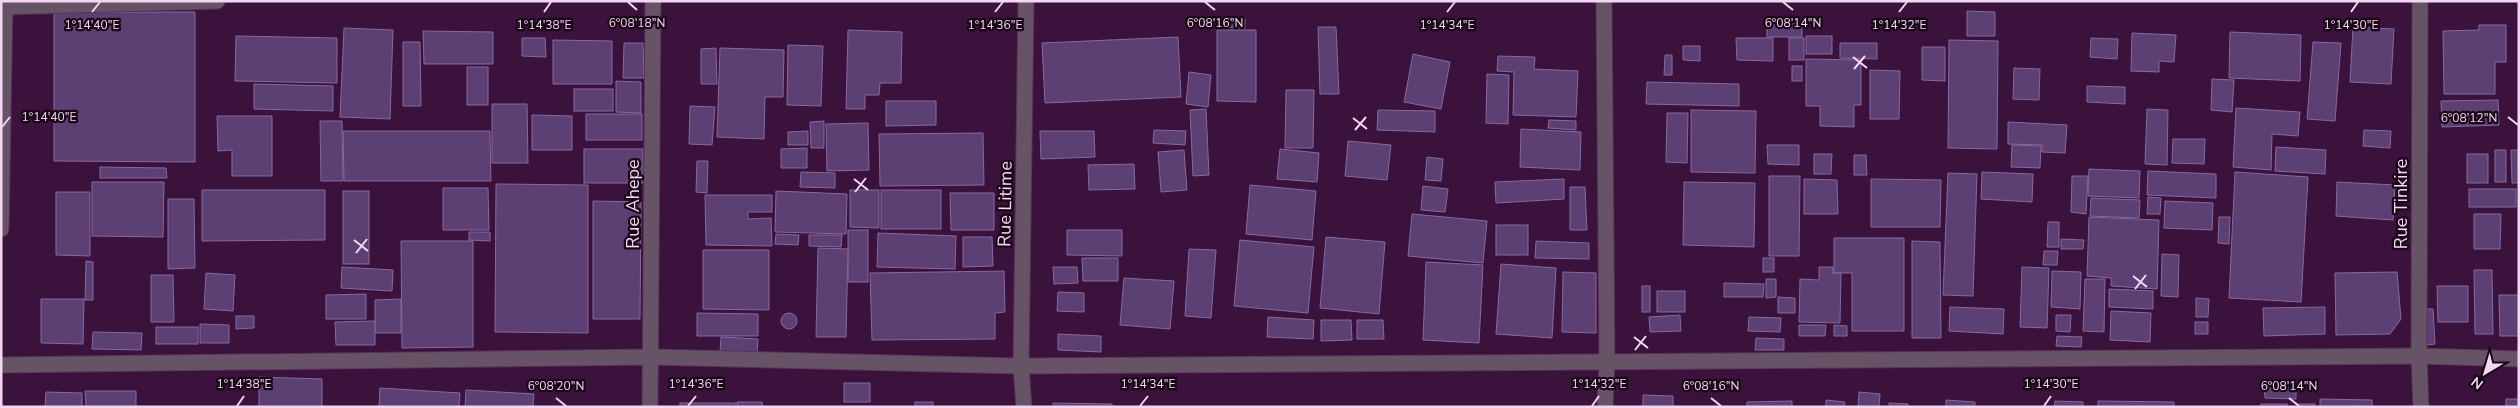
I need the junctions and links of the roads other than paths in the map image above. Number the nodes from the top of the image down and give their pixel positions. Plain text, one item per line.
1 (217, 1) edge
2 (652, 1) edge
3 (1026, 1) edge
4 (1604, 1) edge
5 (2420, 1) edge
6 (3, 5) edge
7 (1, 229) edge
8 (2419, 356) junction
9 (652, 357) junction
10 (2519, 359) edge
11 (1607, 363) junction
12 (1, 365) edge
13 (1021, 366) junction
14 (650, 407) edge
15 (1024, 407) edge
16 (1605, 407) edge
17 (2421, 407) edge

1 - 6 street
2 - 9 street, Rue Ahepe
3 - 13 street, Rue Litime
4 - 11 street
5 - 8 street, Rue Tinkire
6 - 7 street
8 - 10 street
8 - 11 street
8 - 17 street, Rue Tinkire
9 - 12 street
9 - 13 street
9 - 14 street, Rue Ahepe
11 - 13 street
11 - 16 street
13 - 15 street, Rue Litime

